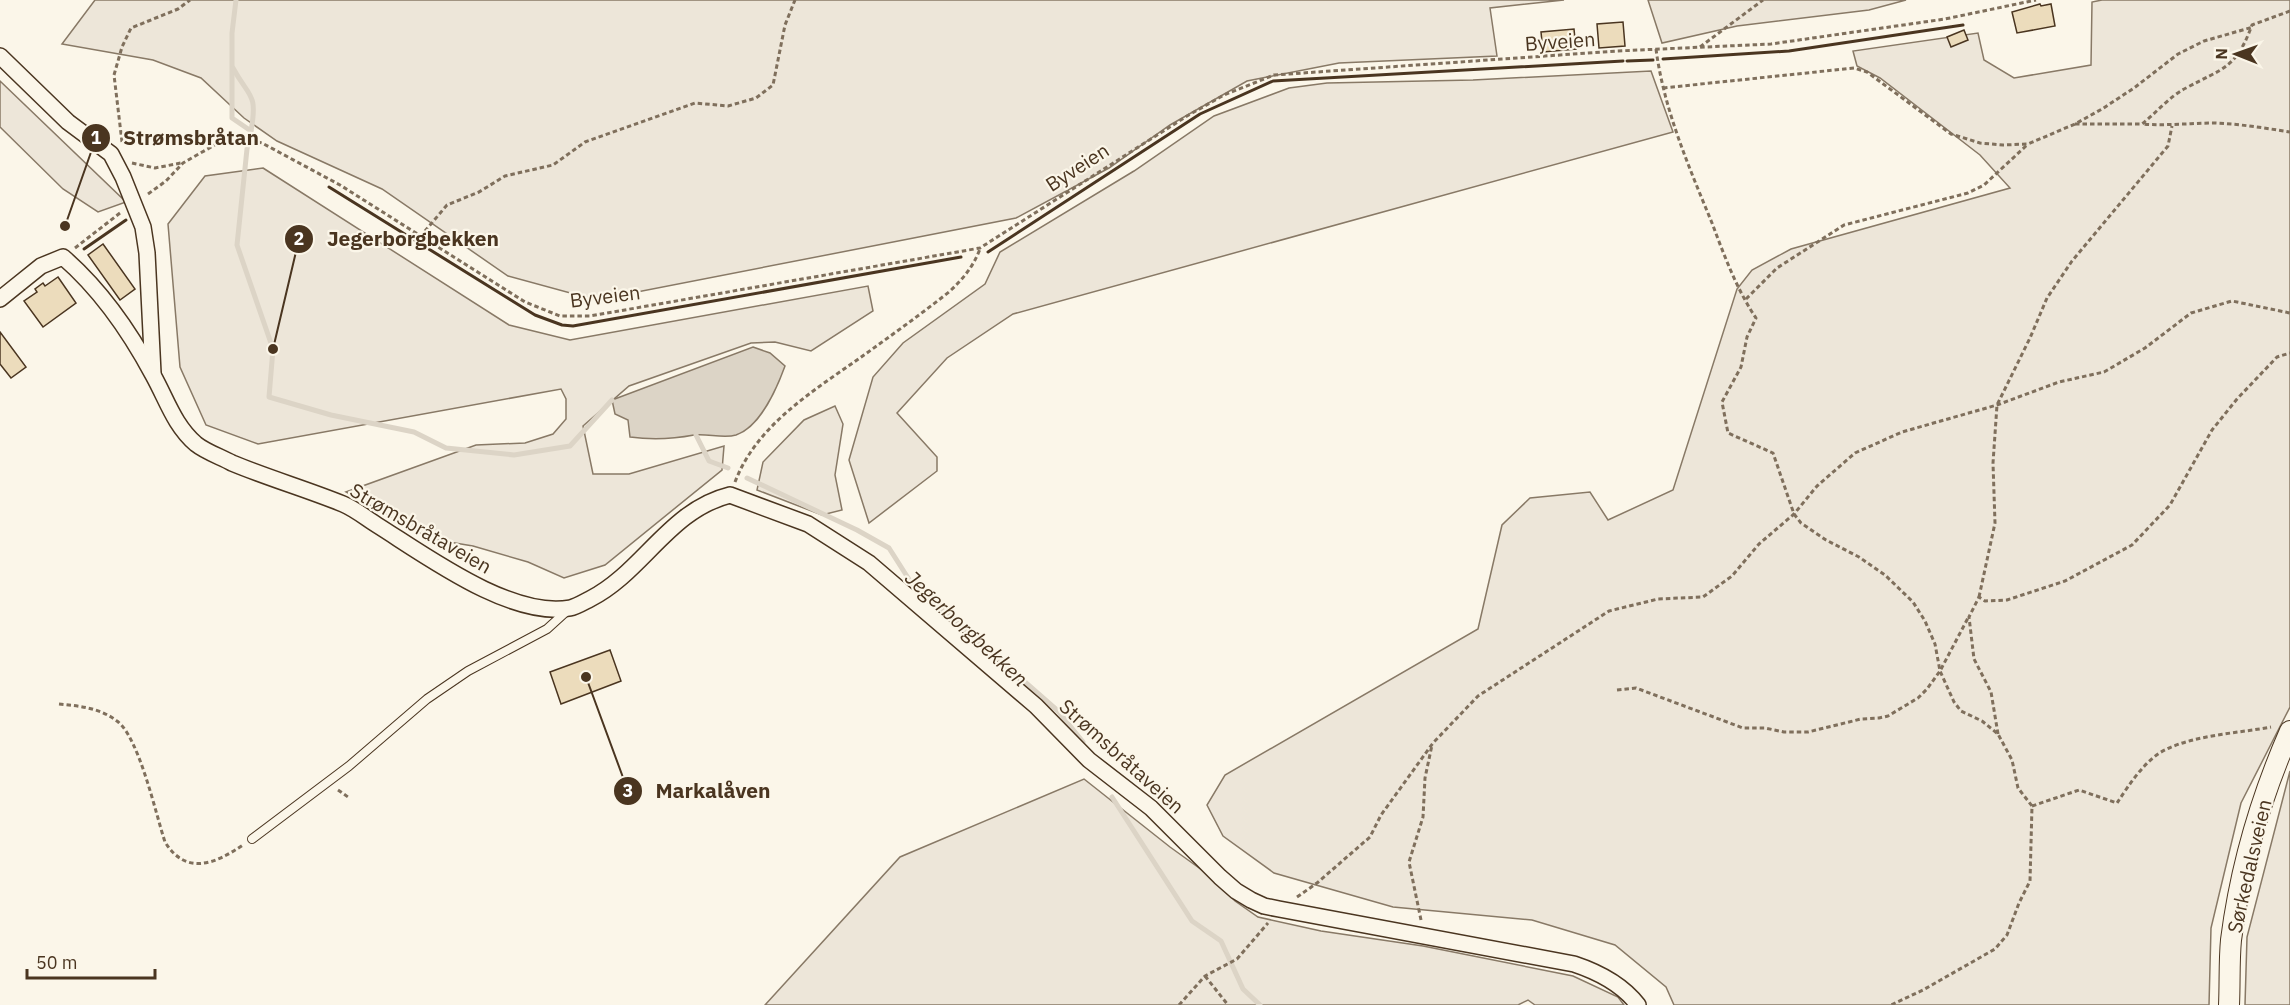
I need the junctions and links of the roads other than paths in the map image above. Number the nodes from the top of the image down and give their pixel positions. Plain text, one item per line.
1 (0, 56) edge
2 (0, 299) edge
3 (154, 376) junction
4 (570, 608) junction
5 (2286, 728) edge
6 (252, 839) road end
7 (1638, 1005) edge
8 (2229, 1005) edge

1 - 3 street
2 - 3 street, Strømsbråtaveien
3 - 4 street, Strømsbråtaveien
4 - 6 lane
4 - 7 street, Strømsbråtaveien
5 - 8 street, Sørkedalsveien

